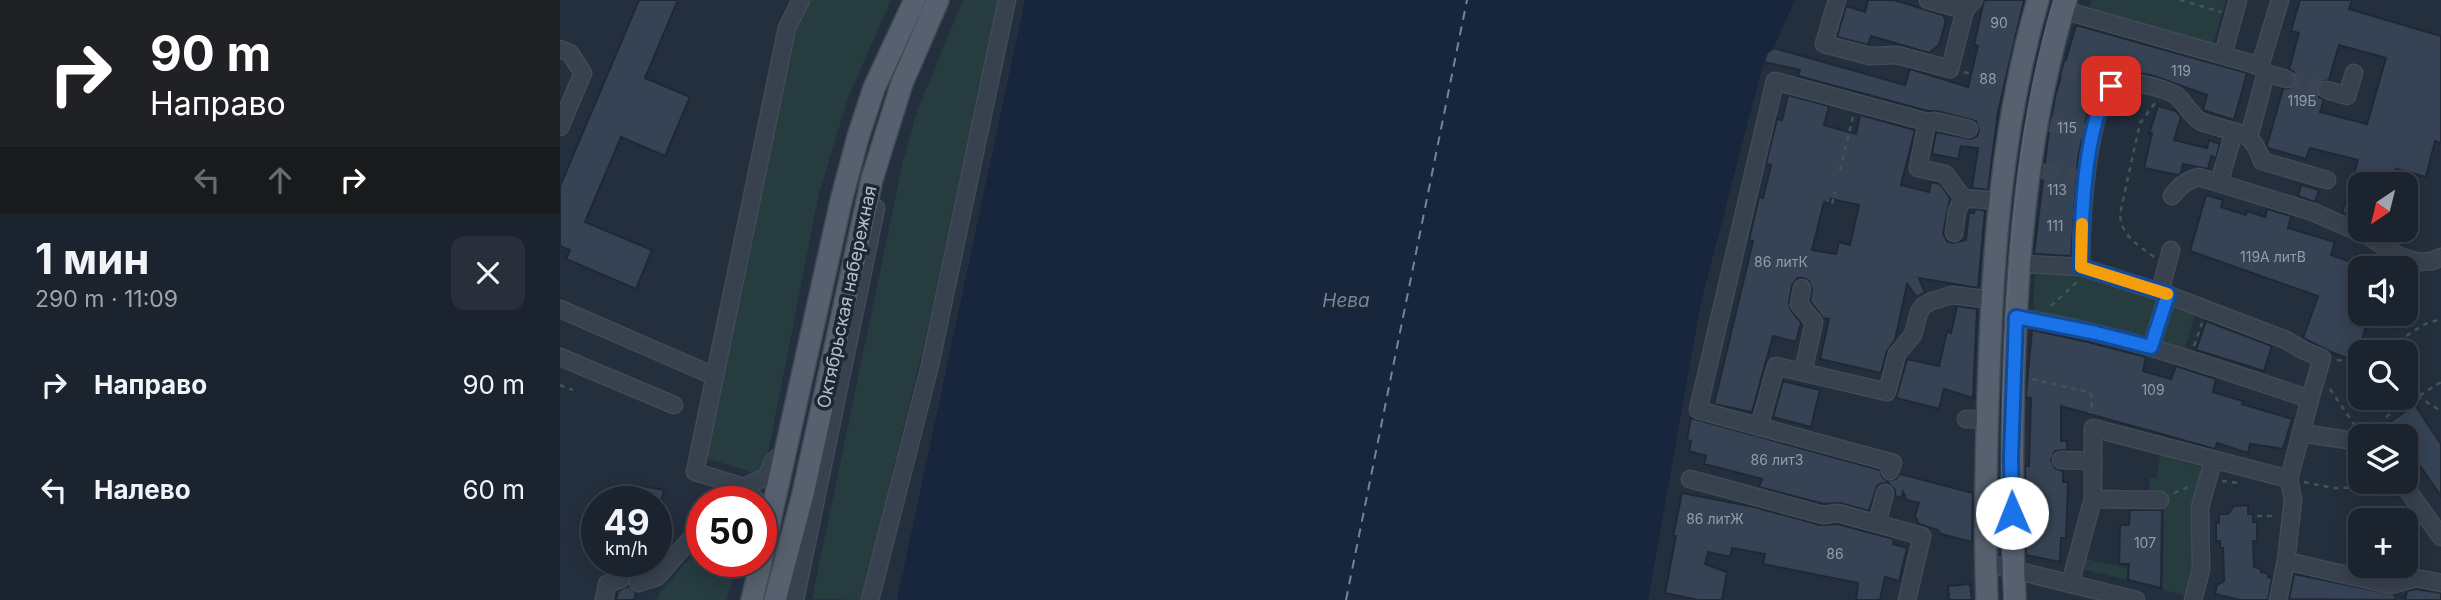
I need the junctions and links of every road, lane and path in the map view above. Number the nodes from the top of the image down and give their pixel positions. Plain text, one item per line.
1 (801, 0) edge
2 (915, 0) edge
3 (938, 0) edge
4 (1007, 0) edge
5 (1837, 0) edge
6 (1928, 0) edge
7 (2038, 0) edge
8 (2180, 0) edge
9 (2280, 0) edge
10 (1969, 5) edge
11 (2065, 5) edge
12 (2236, 8) edge
13 (560, 49) edge
14 (2223, 55) junction
15 (2263, 70) junction
16 (2354, 73) dead end
17 (2286, 79) tunnel mouth
18 (2327, 90) tunnel mouth
19 (2161, 98) dead end
20 (1856, 103) junction
21 (1927, 122) junction
22 (888, 124) junction
23 (560, 127) edge
24 (1969, 129) dead end
25 (2241, 135) junction
26 (1840, 170) dead end
27 (2327, 180) dead end
28 (2219, 183) junction
29 (1835, 192) dead end
30 (2172, 196) dead end
31 (1964, 198) junction
32 (1999, 201) junction
33 (1832, 204) dead end
34 (1954, 233) dead end
35 (2165, 255) joint
36 (2441, 257) edge
37 (2029, 264) dead end
38 (2080, 274) junction
39 (1802, 288) dead end
40 (2164, 293) junction
41 (1992, 300) junction
42 (560, 309) edge
43 (2206, 309) junction
44 (2048, 310) dead end
45 (2016, 317) junction
46 (2441, 318) edge
47 (2400, 340) edge
48 (2151, 347) junction
49 (560, 356) edge
50 (2322, 358) junction
51 (2190, 360) junction
52 (2348, 362) edge
53 (1803, 372) junction
54 (714, 376) junction
55 (2031, 379) dead end
56 (2441, 382) edge
57 (560, 385) edge
58 (2327, 386) dead end
59 (573, 390) dead end
60 (2418, 395) edge
61 (2418, 397) edge
62 (2309, 399) junction
63 (674, 405) dead end
64 (2396, 410) edge
65 (2441, 411) edge
66 (2354, 424) edge
67 (2384, 424) edge
68 (1759, 427) junction
69 (2093, 428) junction
70 (2301, 433) junction
71 (2348, 440) edge
72 (786, 449) junction
73 (2061, 460) dead end
74 (2093, 461) junction
75 (2213, 461) junction
76 (1890, 471) dead end
77 (1690, 479) dead end
78 (2289, 479) junction
79 (2218, 482) dead end
80 (2249, 485) dead end
81 (741, 486) edge
82 (746, 486) edge
83 (775, 486) edge
84 (2190, 487) dead end
85 (2348, 487) edge
86 (1885, 493) dead end
87 (2410, 494) edge
88 (2162, 498) joint
89 (2093, 499) junction
90 (2258, 516) dead end
91 (2284, 516) dead end
92 (1877, 523) junction
93 (2441, 537) edge
94 (686, 544) edge
95 (2286, 561) junction
96 (1986, 563) junction
97 (2014, 570) junction
98 (752, 577) edge
99 (757, 577) edge
100 (621, 579) dead end
101 (638, 583) dead end
102 (2441, 583) edge
103 (2070, 584) junction
104 (604, 600) edge
105 (741, 600) edge
106 (752, 600) edge
107 (775, 600) edge
108 (795, 600) edge
109 (870, 600) edge
110 (1906, 600) edge
111 (1987, 600) edge
112 (2015, 600) edge
113 (2137, 600) edge
114 (2193, 600) edge
115 (2278, 600) edge

1 - 54 street
2 - 72 main road, Октябрьская набережная
3 - 22 main road, Октябрьская набережная
4 - 109 street
5 - 10 street
6 - 10 street
7 - 32 main road
8 - 12 path
9 - 15 street
11 - 14 street
11 - 45 main road
12 - 14 street
13 - 23 street
14 - 15 street
15 - 17 street
15 - 25 street
16 - 18 street
19 - 35 path
20 - 21 street
20 - 26 path
20 - 68 street
21 - 24 street
21 - 31 street
22 - 107 main road, Октябрьская набережная
22 - 108 street
25 - 27 street
25 - 28 street
25 - 38 street
28 - 30 street
28 - 36 street
29 - 33 path
31 - 32 street
31 - 34 street
32 - 41 main road
35 - 40 street
37 - 38 street
38 - 40 street
38 - 44 path
39 - 53 street
40 - 43 street
40 - 48 street
41 - 53 street
41 - 96 main road
42 - 54 street
43 - 50 street
43 - 51 path
45 - 48 street
45 - 97 main road
46 - 47 path
48 - 51 street
49 - 63 street
50 - 52 path
50 - 62 street
51 - 62 street
53 - 68 street
54 - 81 street
55 - 69 path
56 - 60 path
57 - 59 path
58 - 66 path
61 - 65 path
62 - 70 street
64 - 67 path
68 - 76 street
69 - 74 street
69 - 75 street
70 - 71 street
70 - 78 street
72 - 82 street
72 - 83 main road, Октябрьская набережная
73 - 74 street
74 - 89 street
75 - 78 street
75 - 114 street
77 - 92 street
78 - 85 path
78 - 95 street
79 - 80 path
84 - 88 path
86 - 92 street
87 - 93 street
88 - 89 street
89 - 103 street
90 - 91 path
92 - 110 street
94 - 101 street
95 - 102 street
95 - 115 street
96 - 97 street
96 - 111 main road
97 - 103 street
97 - 112 main road
98 - 105 street
99 - 106 main road, Октябрьская набережная
100 - 104 street
103 - 113 street

